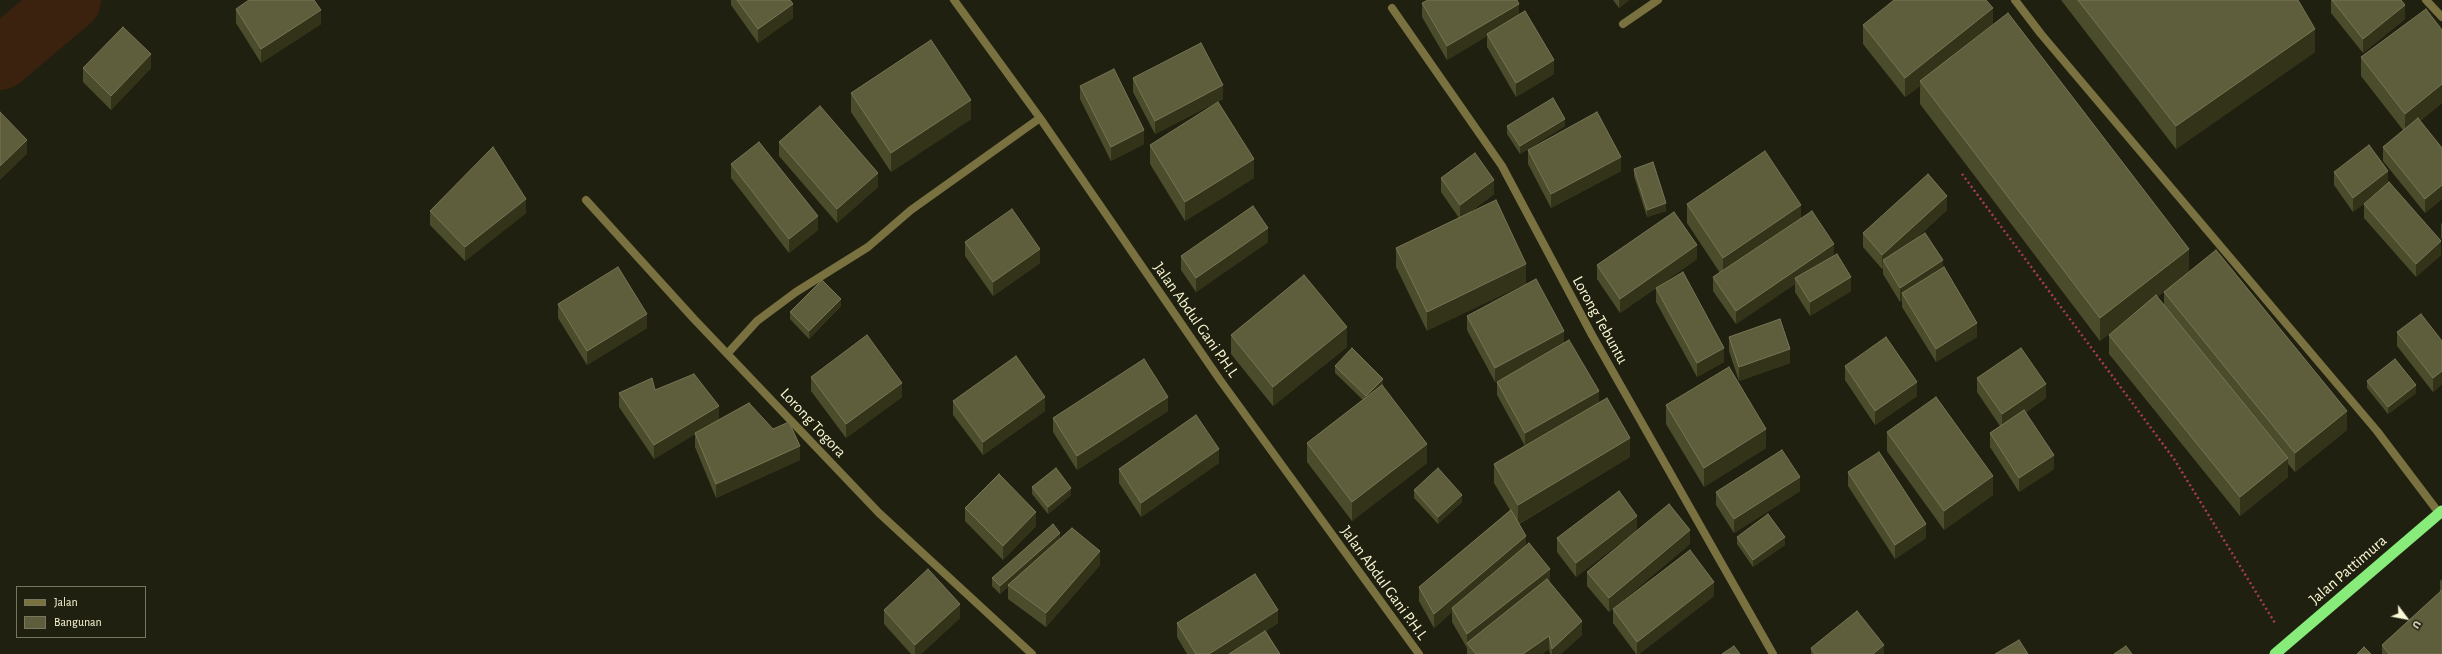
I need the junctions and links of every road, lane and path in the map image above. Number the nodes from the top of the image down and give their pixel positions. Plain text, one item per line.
1 (954, 0) edge
2 (1658, 0) edge
3 (2015, 0) edge
4 (2426, 0) edge
5 (1392, 8) dead end
6 (2442, 18) edge
7 (1623, 24) dead end
8 (1040, 118) junction
9 (1962, 174) dead end
10 (586, 200) dead end
11 (728, 354) junction
12 (2440, 512) edge
13 (2288, 643) junction
14 (1032, 654) edge
15 (1419, 654) edge
16 (1773, 654) edge
17 (2275, 654) edge

1 - 8 street, Jalan Abdul Gani P.H.L
2 - 7 street
3 - 12 street
4 - 6 street
5 - 16 street, Lorong Tebuntu
8 - 11 street
8 - 15 street, Jalan Abdul Gani P.H.L
9 - 13 path
10 - 11 street, Lorong Togora
11 - 14 street, Lorong Togora
12 - 13 highway, Jalan Pattimura
13 - 17 highway, Jalan Pattimura

